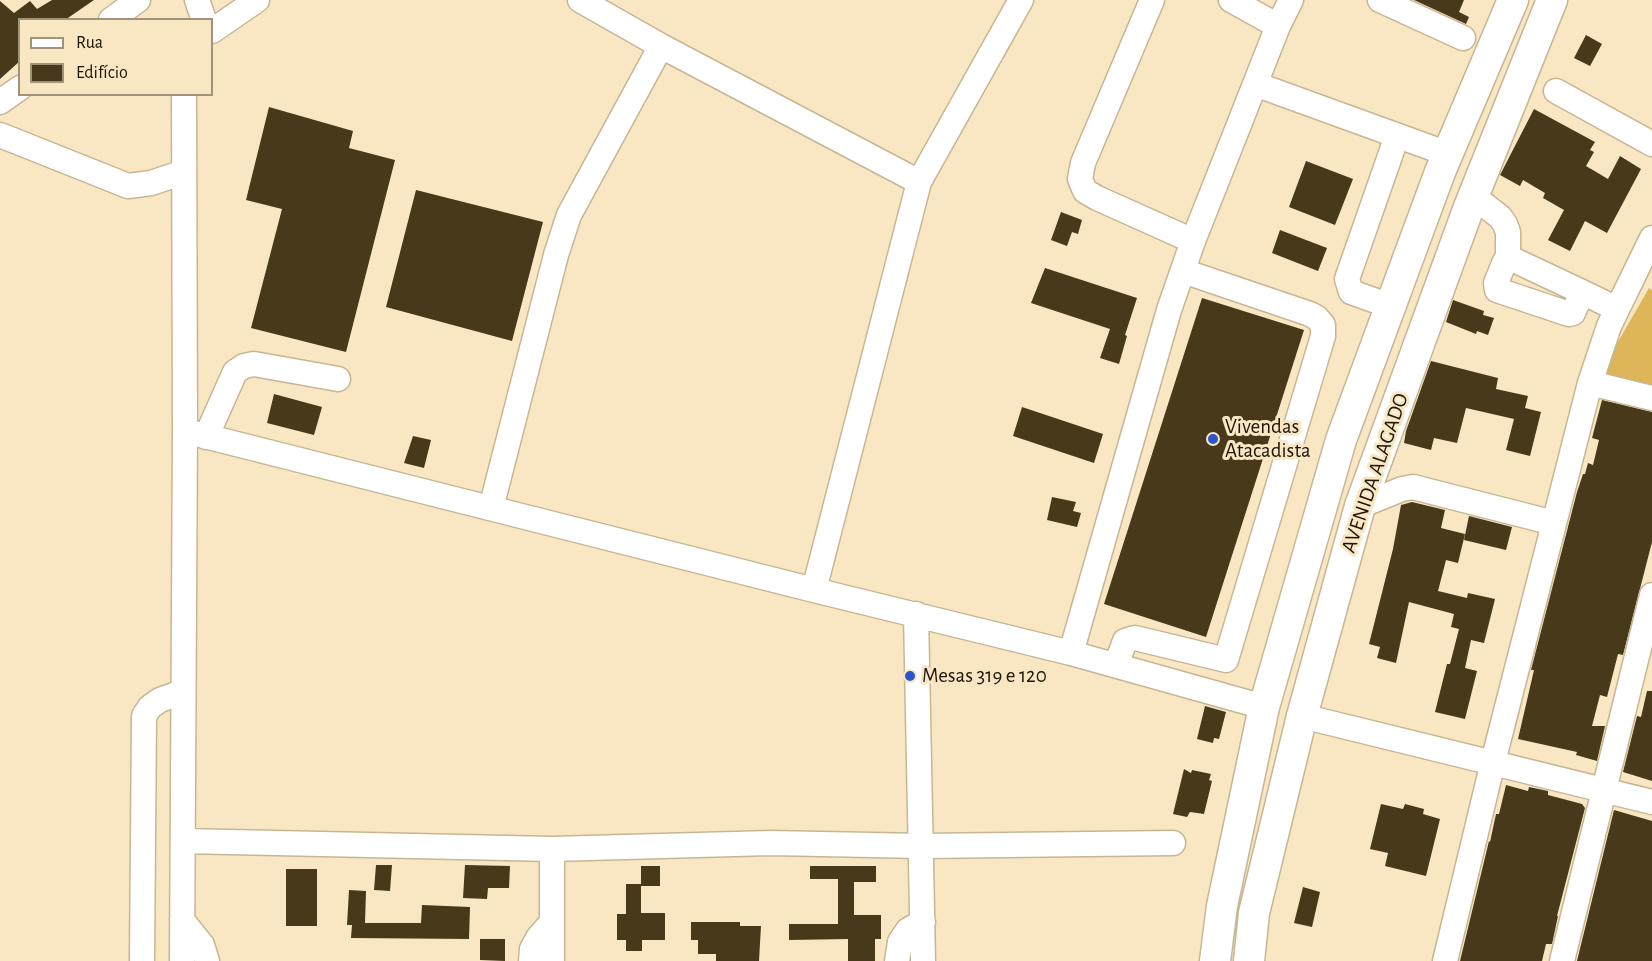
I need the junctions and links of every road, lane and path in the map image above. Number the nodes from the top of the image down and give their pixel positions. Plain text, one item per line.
1 (138, 0) edge
2 (197, 0) edge
3 (257, 0) edge
4 (580, 0) edge
5 (1021, 0) edge
6 (1152, 0) edge
7 (1231, 0) edge
8 (1291, 0) edge
9 (1380, 0) edge
10 (1513, 0) edge
11 (1552, 0) edge
12 (114, 18) edge
13 (203, 18) edge
14 (1278, 26) junction
15 (213, 30) edge
16 (1463, 38) dead end
17 (660, 46) junction
18 (1256, 84) junction
19 (18, 89) edge
20 (1556, 92) dead end
21 (184, 96) edge
22 (0, 102) edge
23 (0, 135) edge
24 (1397, 136) junction
25 (1652, 144) edge
26 (1448, 154) junction
27 (184, 172) junction
28 (919, 182) junction
29 (1473, 196) junction
30 (1652, 238) edge
31 (1193, 241) junction
32 (1508, 260) junction
33 (1183, 271) junction
34 (1644, 273) edge
35 (1582, 292) junction
36 (1390, 306) junction
37 (1617, 309) junction
38 (338, 379) dead end
39 (1590, 383) junction
40 (1652, 398) edge
41 (196, 434) junction
42 (1360, 507) junction
43 (491, 508) junction
44 (1554, 523) junction
45 (814, 590) junction
46 (1652, 595) edge
47 (916, 614) junction
48 (1071, 653) junction
49 (1226, 660) junction
50 (1116, 665) junction
51 (182, 692) junction
52 (1216, 693) junction
53 (1264, 707) junction
54 (1302, 716) junction
55 (1493, 762) junction
56 (1603, 789) junction
57 (1652, 802) edge
58 (183, 841) junction
59 (1173, 843) dead end
60 (922, 846) junction
61 (552, 849) junction
62 (1221, 919) junction
63 (182, 920) junction
64 (923, 921) junction
65 (552, 922) junction
66 (1252, 936) edge
67 (142, 961) edge
68 (182, 961) edge
69 (207, 961) edge
70 (531, 961) edge
71 (552, 961) edge
72 (897, 961) edge
73 (923, 961) edge
74 (1215, 961) edge
75 (1445, 961) edge
76 (1562, 961) edge

1 - 12 street
2 - 13 street
3 - 15 street
4 - 17 street
5 - 28 street
6 - 31 street
7 - 14 street
8 - 14 street
9 - 16 street
10 - 26 main road, AVENIDA ALAGADO
11 - 29 main road, AVENIDA ALAGADO
14 - 18 street
17 - 28 street
17 - 43 street
18 - 24 street
18 - 31 street
19 - 22 street
20 - 25 street
21 - 27 street
23 - 27 street
24 - 26 street
24 - 36 street
26 - 36 main road, AVENIDA ALAGADO
27 - 41 street
28 - 45 street
29 - 32 street
29 - 42 main road, AVENIDA ALAGADO
30 - 34 street
31 - 33 street
32 - 35 street
32 - 35 street
33 - 48 street
33 - 49 street
34 - 37 street
35 - 37 street
36 - 53 main road, AVENIDA ALAGADO
37 - 39 street
38 - 41 street
39 - 40 street
39 - 44 street
41 - 43 street
41 - 51 street
42 - 44 street
42 - 54 main road, AVENIDA ALAGADO
43 - 45 street
44 - 55 street
45 - 47 street
46 - 56 street
47 - 48 street
47 - 60 street
48 - 50 street
49 - 50 street
49 - 52 street
50 - 52 street
51 - 58 street
51 - 67 street
52 - 53 street
53 - 62 main road, AVENIDA ALAGADO
54 - 55 street
54 - 66 main road, AVENIDA ALAGADO
55 - 56 street
55 - 75 street
56 - 57 street
56 - 76 street
58 - 61 street
58 - 63 street
59 - 60 street
60 - 61 street
60 - 64 street
61 - 65 street
62 - 66 main road
62 - 74 main road, AVENIDA ALAGADO
63 - 68 street
63 - 69 street
64 - 72 street
64 - 73 street
65 - 70 street
65 - 71 street

